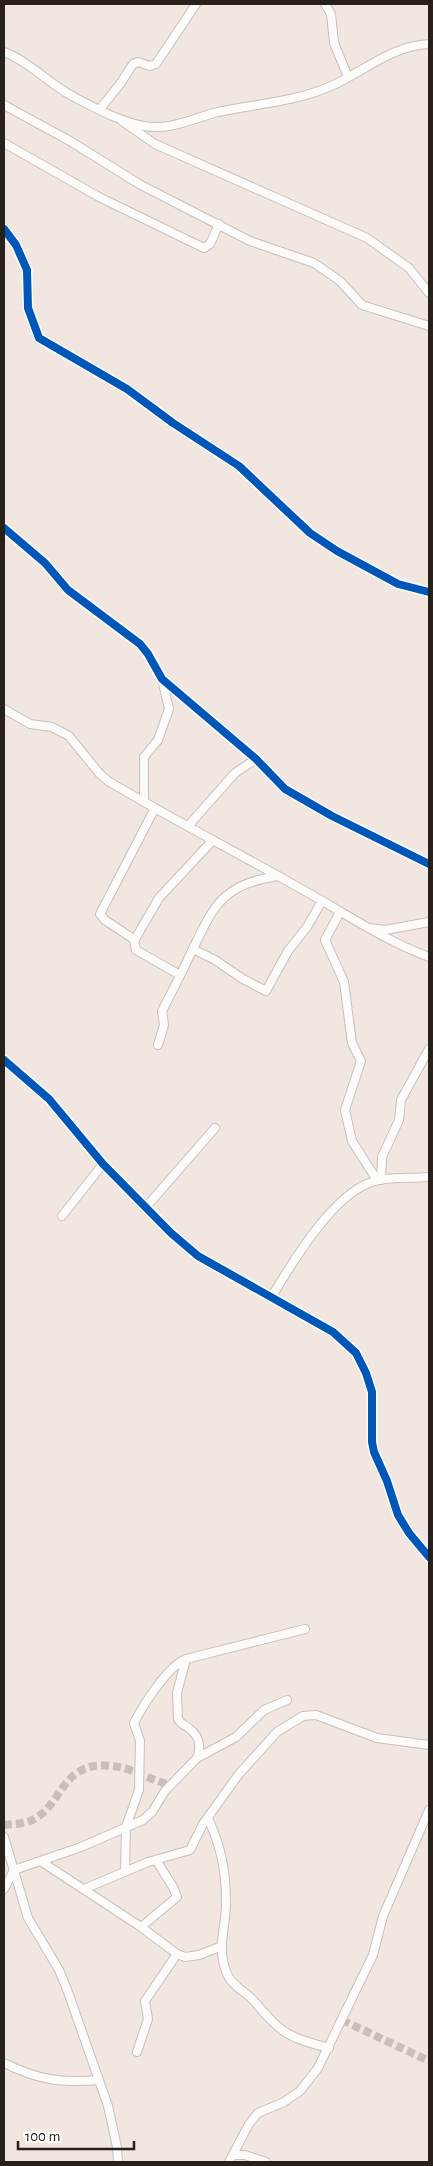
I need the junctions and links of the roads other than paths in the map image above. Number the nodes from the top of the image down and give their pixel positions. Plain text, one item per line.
1 (196, 4) edge
2 (325, 4) edge
3 (429, 44) edge
4 (4, 52) edge
5 (348, 77) junction
6 (4, 105) edge
7 (100, 109) junction
8 (115, 115) junction
9 (4, 143) edge
10 (219, 224) junction
11 (4, 229) edge
12 (429, 292) edge
13 (428, 327) edge
14 (4, 528) edge
15 (429, 592) edge
16 (162, 680) junction
17 (4, 709) edge
18 (256, 759) junction
19 (144, 802) junction
20 (155, 808) junction
21 (188, 826) junction
22 (213, 840) junction
23 (429, 864) edge
24 (278, 876) junction
25 (322, 901) junction
26 (340, 912) junction
27 (429, 922) edge
28 (365, 928) junction
29 (134, 940) junction
30 (193, 949) junction
31 (429, 957) edge
32 (180, 975) junction
33 (158, 1045) dead end
34 (429, 1049) edge
35 (4, 1060) edge
36 (215, 1128) dead end
37 (103, 1164) junction
38 (429, 1178) edge
39 (379, 1180) junction
40 (146, 1206) junction
41 (62, 1216) dead end
42 (272, 1296) junction
43 (429, 1557) edge
44 (305, 1628) dead end
45 (186, 1659) junction
46 (288, 1700) dead end
47 (429, 1745) edge
48 (197, 1758) junction
49 (429, 1810) edge
50 (208, 1818) junction
51 (126, 1828) junction
52 (4, 1837) edge
53 (156, 1860) junction
54 (42, 1862) junction
55 (14, 1870) junction
56 (125, 1871) junction
57 (4, 1889) edge
58 (84, 1889) junction
59 (141, 1927) junction
60 (222, 1946) junction
61 (177, 1954) junction
62 (329, 2048) junction
63 (138, 2052) dead end
64 (4, 2063) edge
65 (99, 2080) junction
66 (231, 2159) edge
67 (118, 2162) edge
68 (266, 2162) edge

1 - 7 street
2 - 5 street
3 - 5 street
4 - 7 street
5 - 8 street
6 - 10 street
7 - 8 street
8 - 12 street
9 - 10 street
10 - 13 street
11 - 15 street
14 - 16 street
16 - 18 street
16 - 19 street
17 - 19 street
18 - 21 street
18 - 23 street
19 - 20 street
20 - 21 street
20 - 29 street
21 - 22 street
22 - 24 street
22 - 29 street
24 - 25 street
24 - 30 street
25 - 26 street
25 - 30 street
26 - 28 street
26 - 39 street
27 - 28 street
28 - 31 street
29 - 32 street
30 - 32 street
32 - 33 street
34 - 39 street
35 - 37 street
36 - 40 street
37 - 40 street
37 - 41 street
38 - 39 street
39 - 42 street
40 - 42 street
42 - 43 street
44 - 45 street
45 - 48 street
45 - 51 street
46 - 48 street
47 - 50 street
48 - 51 street
49 - 62 street
50 - 53 street
50 - 60 street
51 - 54 street
51 - 56 street
52 - 55 street
53 - 56 street
53 - 59 street
54 - 55 street
54 - 58 street
55 - 57 street
55 - 65 street
56 - 58 street
58 - 59 street
59 - 61 street
60 - 61 street
60 - 62 street
61 - 63 street
62 - 66 street
64 - 65 street
65 - 67 street
66 - 68 street

